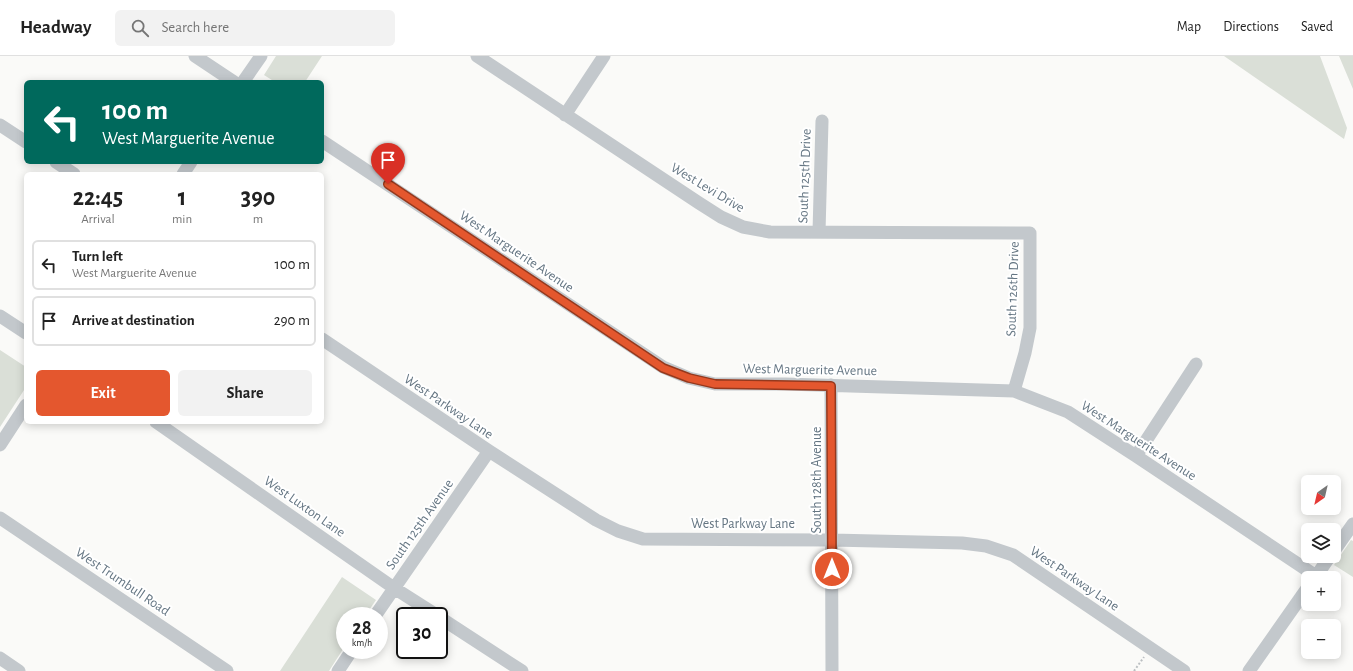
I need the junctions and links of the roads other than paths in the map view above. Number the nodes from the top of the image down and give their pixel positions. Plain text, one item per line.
1 (195, 56) edge
2 (261, 56) edge
3 (477, 56) edge
4 (604, 56) edge
5 (231, 80) edge
6 (244, 80) edge
7 (565, 115) junction
8 (822, 121) dead end
9 (0, 125) edge
10 (24, 141) edge
11 (324, 142) edge
12 (59, 164) edge
13 (71, 172) edge
14 (818, 232) junction
15 (1030, 233) joint
16 (0, 316) edge
17 (24, 332) edge
18 (324, 341) edge
19 (1196, 364) dead end
20 (831, 386) junction
21 (1014, 391) junction
22 (24, 408) edge
23 (159, 424) edge
24 (0, 445) edge
25 (489, 451) junction
26 (1136, 456) junction
27 (0, 518) edge
28 (1352, 528) edge
29 (832, 540) junction
30 (1341, 542) edge
31 (1306, 571) edge
32 (394, 588) junction
33 (1301, 597) edge
34 (381, 607) edge
35 (424, 607) edge
36 (448, 623) edge
37 (0, 658) edge
38 (346, 659) edge
39 (19, 671) edge
40 (227, 671) edge
41 (338, 671) edge
42 (522, 671) edge
43 (832, 671) edge
44 (1184, 671) edge
45 (1249, 671) edge

1 - 5 street
2 - 6 street
3 - 7 street, West Levi Drive
4 - 7 street
7 - 14 street, West Levi Drive
8 - 14 street, South 125th Drive
9 - 10 street
11 - 20 street, West Marguerite Avenue
12 - 13 street
14 - 15 street, West Levi Drive
15 - 21 street, South 126th Drive
16 - 17 street
18 - 25 street, West Parkway Lane
19 - 26 street
20 - 21 street, West Marguerite Avenue
20 - 29 street, South 128th Avenue
21 - 26 street, West Marguerite Avenue
22 - 24 street
23 - 32 street, West Luxton Lane
25 - 29 street, West Parkway Lane
25 - 32 street, South 125th Avenue
26 - 31 street, West Marguerite Avenue
27 - 40 street, West Trumbull Road
28 - 30 street
29 - 43 street, South 128th Avenue
29 - 44 street, West Parkway Lane
32 - 34 street, South 125th Avenue
32 - 35 street, West Luxton Lane
33 - 45 street
36 - 42 street, West Luxton Lane
37 - 39 street
38 - 41 street

